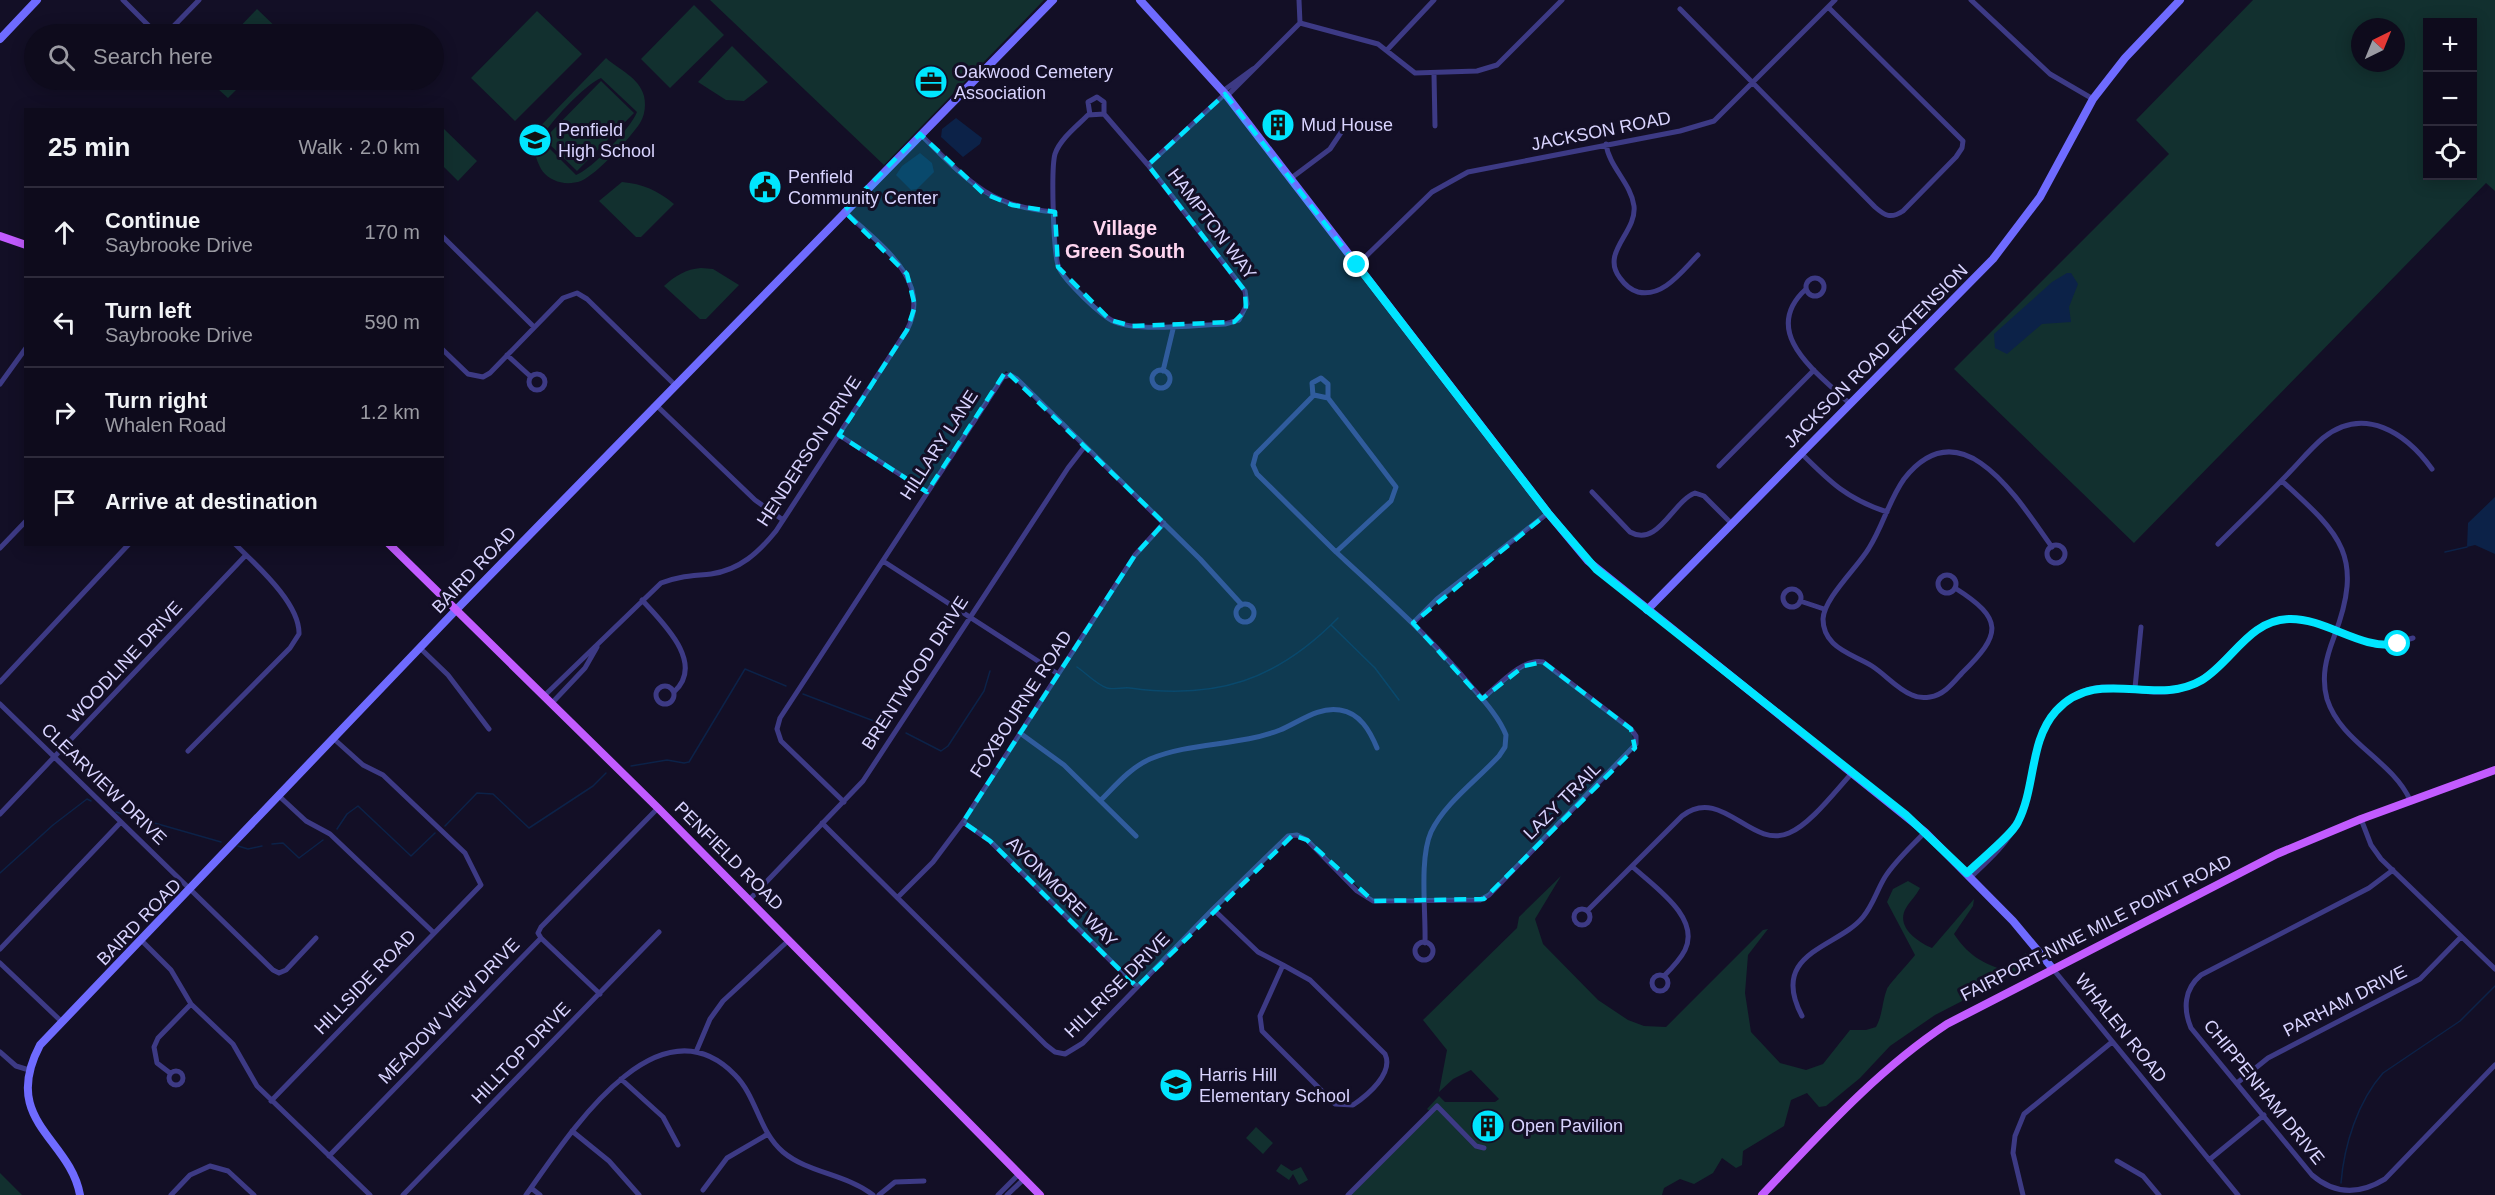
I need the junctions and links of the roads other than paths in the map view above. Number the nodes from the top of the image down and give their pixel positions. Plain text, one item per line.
1 (37, 0) edge
2 (123, 0) edge
3 (199, 0) edge
4 (1053, 0) edge
5 (1140, 0) edge
6 (1299, 0) edge
7 (1434, 0) edge
8 (1562, 0) edge
9 (1835, 0) edge
10 (1971, 0) edge
11 (2180, 0) edge
12 (1828, 7) junction
13 (1680, 9) dead end
14 (1300, 23) junction
15 (147, 24) edge
16 (176, 24) edge
17 (0, 39) edge
18 (1387, 50) junction
19 (1434, 74) junction
20 (1752, 83) junction
21 (1225, 94) junction
22 (2093, 99) junction
23 (1104, 114) junction
24 (1090, 115) junction
25 (1435, 126) dead end
26 (1342, 131) dead end
27 (920, 134) junction
28 (1606, 144) junction
29 (1148, 165) junction
30 (1290, 179) junction
31 (844, 211) junction
32 (1054, 212) junction
33 (0, 236) edge
34 (444, 238) edge
35 (24, 244) edge
36 (1698, 255) dead end
37 (1357, 265) junction
38 (1806, 289) dead end
39 (1174, 326) junction
40 (534, 327) junction
41 (24, 351) edge
42 (444, 351) edge
43 (507, 355) junction
44 (1814, 370) junction
45 (1163, 371) dead end
46 (530, 376) dead end
47 (0, 384) edge
48 (676, 386) junction
49 (1313, 396) junction
50 (1328, 398) junction
51 (1850, 404) junction
52 (657, 406) junction
53 (839, 435) junction
54 (1086, 446) junction
55 (1801, 453) junction
56 (1719, 466) dead end
57 (2432, 469) dead end
58 (2282, 481) junction
59 (927, 492) junction
60 (1592, 492) dead end
61 (1887, 512) junction
62 (1548, 513) junction
63 (783, 520) junction
64 (24, 523) edge
65 (1164, 523) junction
66 (1731, 524) junction
67 (2218, 544) dead end
68 (127, 546) edge
69 (238, 546) edge
70 (391, 546) edge
71 (2052, 547) dead end
72 (0, 548) edge
73 (1336, 552) junction
74 (246, 555) junction
75 (883, 561) junction
76 (1955, 588) dead end
77 (642, 600) junction
78 (1800, 601) dead end
79 (1242, 605) dead end
80 (1824, 609) junction
81 (1647, 610) junction
82 (455, 611) junction
83 (970, 616) junction
84 (1413, 623) junction
85 (2141, 627) dead end
86 (2336, 631) junction
87 (2413, 638) dead end
88 (599, 643) junction
89 (420, 648) junction
90 (1058, 674) junction
91 (0, 682) edge
92 (2135, 688) junction
93 (674, 692) dead end
94 (544, 696) junction
95 (1482, 699) junction
96 (0, 704) edge
97 (551, 704) junction
98 (489, 729) dead end
99 (1020, 733) junction
100 (334, 739) junction
101 (1377, 748) dead end
102 (188, 751) dead end
103 (55, 758) junction
104 (2495, 770) edge
105 (1853, 772) junction
106 (279, 796) junction
107 (1101, 800) junction
108 (2410, 800) junction
109 (843, 802) junction
110 (658, 808) junction
111 (0, 814) edge
112 (2361, 819) junction
113 (121, 822) junction
114 (963, 822) junction
115 (822, 823) junction
116 (1925, 832) junction
117 (1136, 836) dead end
118 (1330, 863) joint
119 (1633, 867) junction
120 (2393, 870) junction
121 (1969, 875) junction
122 (190, 890) junction
123 (898, 897) junction
124 (749, 900) junction
125 (1426, 902) junction
126 (1213, 909) junction
127 (1588, 910) dead end
128 (659, 932) dead end
129 (434, 933) junction
130 (2461, 937) junction
131 (316, 938) dead end
132 (541, 938) junction
133 (790, 940) junction
134 (142, 941) junction
135 (1425, 943) dead end
136 (0, 948) edge
137 (0, 963) edge
138 (1283, 965) junction
139 (2053, 969) junction
140 (2495, 969) edge
141 (1664, 976) dead end
142 (1137, 987) junction
143 (600, 994) junction
144 (191, 1004) junction
145 (1802, 1016) dead end
146 (62, 1022) junction
147 (2112, 1042) junction
148 (0, 1052) edge
149 (696, 1052) junction
150 (2495, 1065) edge
151 (29, 1070) junction
152 (170, 1073) dead end
153 (621, 1079) junction
154 (2237, 1083) junction
155 (271, 1101) junction
156 (2264, 1116) junction
157 (572, 1131) junction
158 (768, 1134) junction
159 (678, 1145) dead end
160 (1484, 1148) dead end
161 (330, 1156) junction
162 (2209, 1160) junction
163 (2117, 1161) dead end
164 (1022, 1176) junction
165 (924, 1181) dead end
166 (531, 1188) junction
167 (703, 1190) dead end
168 (80, 1195) edge
169 (171, 1195) edge
170 (254, 1195) edge
171 (370, 1195) edge
172 (403, 1195) edge
173 (526, 1195) edge
174 (540, 1195) edge
175 (639, 1195) edge
176 (873, 1195) edge
177 (879, 1195) edge
178 (998, 1195) edge
179 (1007, 1195) edge
180 (1040, 1195) edge
181 (1348, 1195) edge
182 (1762, 1195) edge
183 (2023, 1195) edge
184 (2159, 1195) edge
185 (2238, 1195) edge

1 - 17 street
2 - 15 street
3 - 16 street
4 - 27 street, BAIRD ROAD
5 - 21 street, WHALEN ROAD
6 - 14 street
7 - 18 street
8 - 19 street
9 - 12 street, JACKSON ROAD
10 - 22 street
11 - 22 street
12 - 20 street, JACKSON ROAD
12 - 20 street
13 - 20 street
14 - 18 street
14 - 21 street
18 - 19 street
19 - 25 street
20 - 28 street, JACKSON ROAD
21 - 29 street
21 - 30 street, WHALEN ROAD
22 - 51 street, JACKSON ROAD EXTENSION
23 - 24 street
23 - 24 street, HAMPTON WAY
23 - 29 street, HAMPTON WAY
24 - 32 street, HAMPTON WAY
26 - 30 street
27 - 31 street, BAIRD ROAD
27 - 32 street
28 - 36 street
28 - 37 street, JACKSON ROAD
29 - 39 street, HAMPTON WAY
30 - 37 street, WHALEN ROAD
31 - 48 street, BAIRD ROAD
31 - 53 street, HENDERSON DRIVE
32 - 39 street, HAMPTON WAY
33 - 35 main road
34 - 40 street
37 - 62 street, WHALEN ROAD
38 - 44 street
39 - 45 street
40 - 43 street
40 - 48 street
41 - 47 street
42 - 43 street
43 - 46 street
44 - 51 street
44 - 56 street
48 - 52 street, BAIRD ROAD
49 - 50 street
49 - 50 street
49 - 73 street
50 - 73 street
51 - 55 street, JACKSON ROAD EXTENSION
52 - 63 street
52 - 82 street, BAIRD ROAD
53 - 59 street
53 - 63 street, HENDERSON DRIVE
54 - 59 street, HILLARY LANE
54 - 65 street, HILLARY LANE
54 - 83 street, BRENTWOOD DRIVE
55 - 61 street
55 - 66 street, JACKSON ROAD EXTENSION
57 - 58 street
58 - 67 street
58 - 86 street
59 - 75 street, HILLARY LANE
60 - 66 street
61 - 71 street
61 - 80 street
62 - 81 street, WHALEN ROAD
62 - 84 street
63 - 77 street, HENDERSON DRIVE
64 - 72 street
65 - 79 street, HILLARY LANE
65 - 90 street, FOXBOURNE ROAD
66 - 81 street, JACKSON ROAD EXTENSION
68 - 91 street
69 - 74 street
70 - 82 main road, PENFIELD ROAD
73 - 84 street
74 - 102 street
74 - 103 street, WOODLINE DRIVE
75 - 83 street
75 - 109 street, HILLARY LANE
76 - 80 street
77 - 88 street, HENDERSON DRIVE
77 - 93 street
78 - 80 street
81 - 105 street, WHALEN ROAD
82 - 89 street, BAIRD ROAD
82 - 94 main road, PENFIELD ROAD
83 - 90 street
83 - 109 street, BRENTWOOD DRIVE
84 - 95 street
85 - 92 street
86 - 87 street
86 - 92 street
86 - 108 street
88 - 94 street, HENDERSON DRIVE
88 - 97 street, HENDERSON DRIVE
89 - 98 street
89 - 100 street, BAIRD ROAD
90 - 99 street, FOXBOURNE ROAD
92 - 121 street
94 - 97 main road, PENFIELD ROAD
95 - 125 street
95 - 125 street, LAZY TRAIL
96 - 103 street, CLEARVIEW DRIVE
97 - 110 main road, PENFIELD ROAD
99 - 107 street
99 - 114 street, FOXBOURNE ROAD
100 - 106 street, BAIRD ROAD
100 - 129 street, HILLSIDE ROAD
101 - 107 street
103 - 111 street, WOODLINE DRIVE
103 - 113 street, CLEARVIEW DRIVE
104 - 108 main road, FAIRPORT-NINE MILE POINT ROAD
105 - 116 street, WHALEN ROAD
105 - 119 street
106 - 122 street, BAIRD ROAD
106 - 129 street
107 - 117 street
108 - 112 main road, FAIRPORT-NINE MILE POINT ROAD
109 - 115 street, BRENTWOOD DRIVE
110 - 124 main road, PENFIELD ROAD
110 - 132 street, MEADOW VIEW DRIVE
112 - 120 street
112 - 139 main road, FAIRPORT-NINE MILE POINT ROAD
113 - 122 street, CLEARVIEW DRIVE
113 - 136 street
114 - 123 street, FOXBOURNE ROAD
114 - 142 street, AVONMORE WAY
115 - 123 street, HILLRISE DRIVE
115 - 124 street, BRENTWOOD DRIVE
116 - 121 street, WHALEN ROAD
116 - 145 street
118 - 125 street, LAZY TRAIL
118 - 126 street, HILLRISE DRIVE
119 - 127 street
119 - 141 street
120 - 130 street
120 - 154 street, CHIPPENHAM DRIVE
121 - 139 street, WHALEN ROAD
122 - 131 street, CLEARVIEW DRIVE
122 - 134 street, BAIRD ROAD
123 - 142 street, HILLRISE DRIVE
124 - 133 main road, PENFIELD ROAD
125 - 135 street
126 - 138 street
126 - 142 street, HILLRISE DRIVE
128 - 143 street, HILLTOP DRIVE
129 - 155 street, HILLSIDE ROAD
130 - 140 street
130 - 154 street, PARHAM DRIVE
132 - 143 street
132 - 161 street, MEADOW VIEW DRIVE
133 - 149 street
133 - 164 main road, PENFIELD ROAD
134 - 144 street
134 - 146 street, BAIRD ROAD
137 - 146 street
138 - 138 street
139 - 147 street, WHALEN ROAD
139 - 182 main road, FAIRPORT-NINE MILE POINT ROAD
143 - 172 street, HILLTOP DRIVE
144 - 152 street
144 - 155 street
146 - 151 street, BAIRD ROAD
147 - 162 street, WHALEN ROAD
147 - 183 street
148 - 151 street
149 - 153 street
149 - 158 street
150 - 156 street, CHIPPENHAM DRIVE
151 - 168 street, BAIRD ROAD
153 - 157 street
153 - 159 street
154 - 156 street, CHIPPENHAM DRIVE
155 - 161 street
156 - 162 street
157 - 166 street
157 - 175 street
158 - 167 street
158 - 176 street
160 - 181 street
161 - 171 street
162 - 185 street, WHALEN ROAD
163 - 184 street
164 - 178 street
164 - 179 street
164 - 180 main road, PENFIELD ROAD
165 - 177 street
166 - 173 street
166 - 174 street
169 - 170 street

